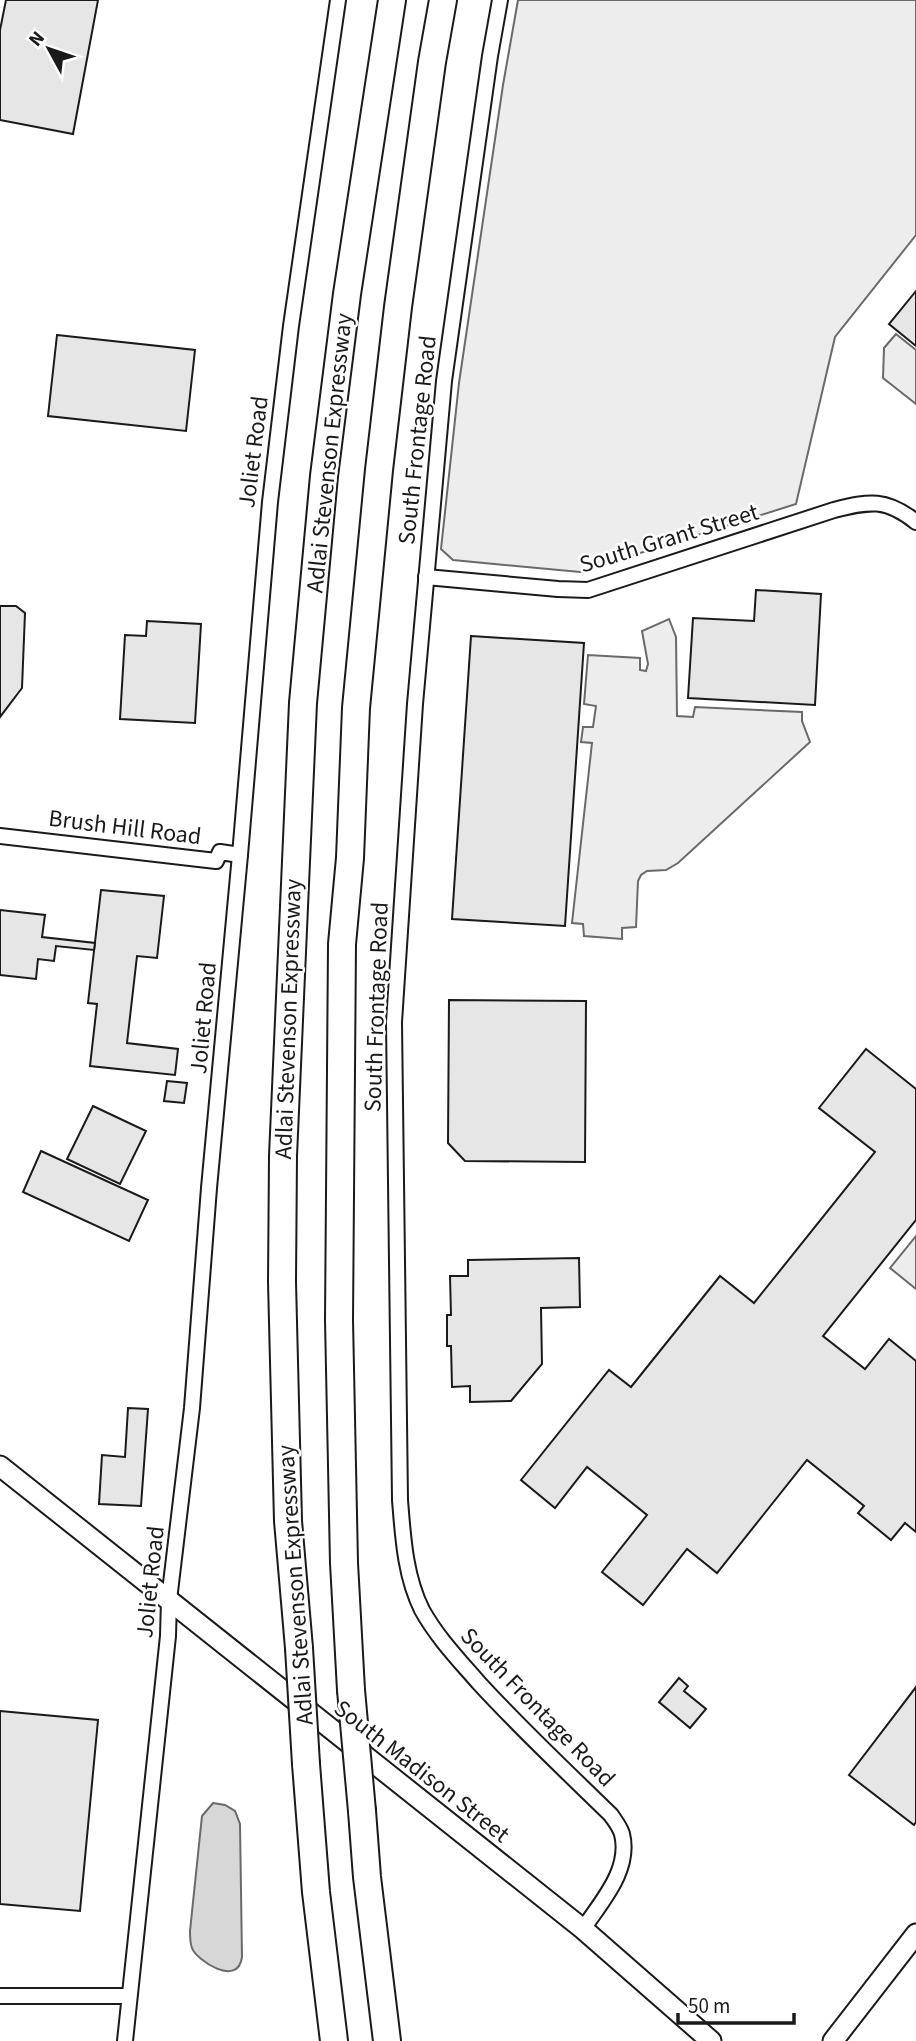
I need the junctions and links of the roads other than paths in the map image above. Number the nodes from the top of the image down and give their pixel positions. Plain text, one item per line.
1 (338, 0) edge
2 (392, 0) edge
3 (443, 0) edge
4 (500, 0) edge
5 (916, 522) edge
6 (426, 577) junction
7 (0, 836) edge
8 (240, 855) junction
9 (0, 1466) edge
10 (169, 1600) junction
11 (583, 1929) junction
12 (916, 1934) edge
13 (0, 1996) edge
14 (130, 1996) junction
15 (125, 2041) edge
16 (334, 2041) edge
17 (387, 2041) edge
18 (711, 2041) edge
19 (833, 2041) edge

1 - 8 street, Joliet Road
2 - 16 highway, Adlai Stevenson Expressway, bridge
3 - 17 highway, Adlai Stevenson Expressway, bridge
4 - 6 street, South Frontage Road
5 - 6 street, South Grant Street
6 - 11 street, South Frontage Road
7 - 8 street, Brush Hill Road
8 - 10 street, Joliet Road
9 - 10 street, South Madison Street
10 - 11 street, South Madison Street
10 - 14 street, Joliet Road
11 - 18 street, South Madison Street
12 - 19 street
13 - 14 street
14 - 15 street, Joliet Road

